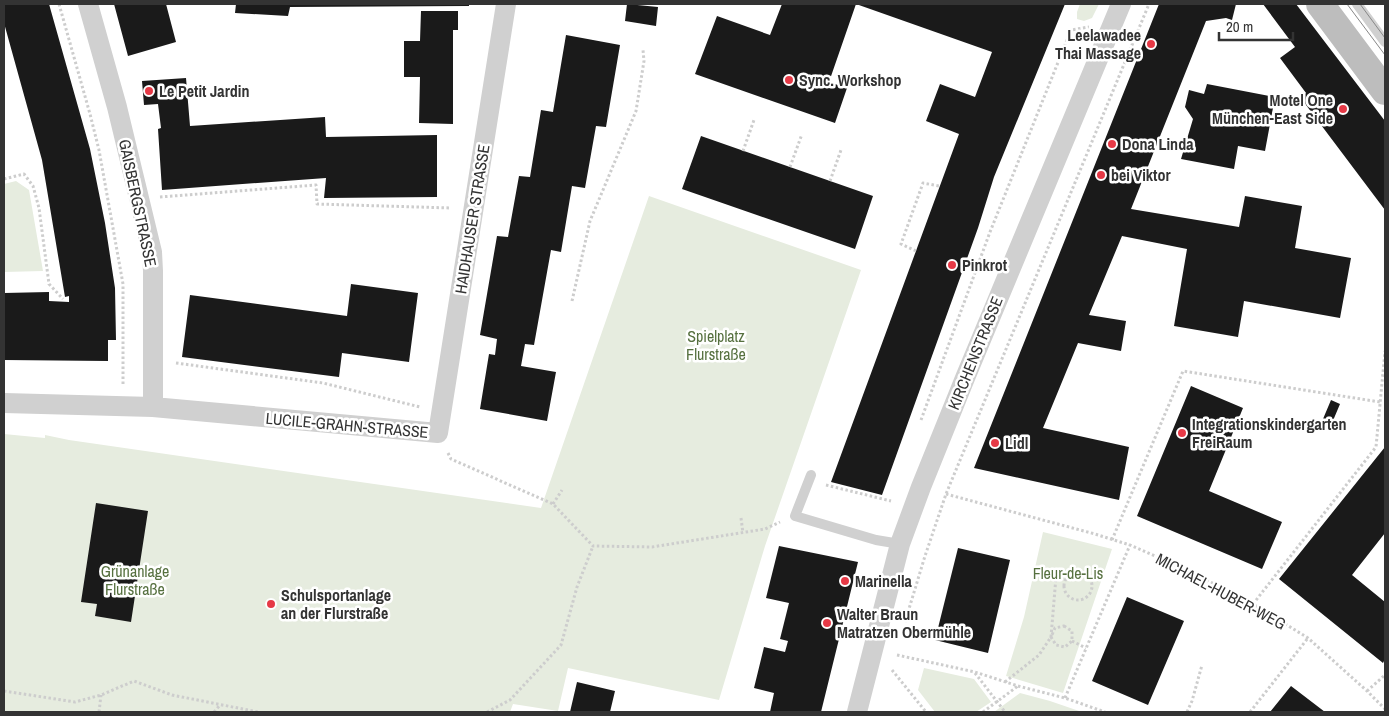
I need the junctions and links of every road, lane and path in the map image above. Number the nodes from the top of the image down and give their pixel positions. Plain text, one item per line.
1 (58, 4) edge
2 (88, 4) edge
3 (506, 4) edge
4 (1121, 4) edge
5 (1149, 4) edge
6 (1320, 4) edge
7 (1357, 4) edge
8 (1384, 40) edge
9 (643, 50) dead end
10 (1385, 91) edge
11 (754, 120) dead end
12 (802, 134) dead end
13 (841, 150) dead end
14 (743, 151) dead end
15 (790, 167) dead end
16 (4, 179) edge
17 (830, 181) dead end
18 (939, 186) dead end
19 (139, 198) junction
20 (474, 209) junction
21 (916, 250) dead end
22 (63, 299) dead end
23 (572, 301) dead end
24 (1385, 351) edge
25 (153, 360) junction
26 (1380, 402) junction
27 (4, 403) edge
28 (122, 406) junction
29 (153, 408) junction
30 (441, 412) junction
31 (438, 433) junction
32 (810, 478) joint
33 (562, 490) dead end
34 (946, 494) junction
35 (891, 501) dead end
36 (554, 504) junction
37 (795, 516) junction
38 (741, 518) dead end
39 (743, 533) junction
40 (1112, 540) junction
41 (900, 544) junction
42 (1130, 545) junction
43 (593, 546) junction
44 (1065, 580) junction
45 (1253, 604) junction
46 (903, 631) dead end
47 (1052, 637) junction
48 (1308, 638) junction
49 (1072, 641) junction
50 (898, 648) dead end
51 (1086, 648) junction
52 (896, 655) junction
53 (1202, 666) dead end
54 (892, 670) junction
55 (975, 672) junction
56 (1385, 676) edge
57 (890, 678) dead end
58 (1005, 682) junction
59 (1018, 686) junction
60 (4, 691) edge
61 (1367, 691) junction
62 (101, 696) junction
63 (1064, 698) junction
64 (997, 702) junction
65 (220, 705) junction
66 (1385, 709) edge
67 (99, 712) edge
68 (214, 712) edge
69 (258, 712) edge
70 (487, 712) edge
71 (856, 712) edge
72 (926, 712) edge
73 (984, 712) edge
74 (1005, 712) edge
75 (1105, 712) edge
76 (1186, 712) edge
77 (1250, 712) edge

1 - 28 path
2 - 19 street, GAISBERGSTRASSE
3 - 20 street, HAIDHAUSER STRASSE
4 - 41 street, KIRCHENSTRASSE
5 - 34 path
6 - 10 main road
7 - 8 lane
9 - 23 path
11 - 14 path
12 - 15 path
13 - 17 path
16 - 22 path
18 - 21 path
19 - 20 path
19 - 25 street, GAISBERGSTRASSE
20 - 30 street, HAIDHAUSER STRASSE
24 - 26 path
25 - 29 street, GAISBERGSTRASSE
25 - 30 path
26 - 40 path
26 - 45 path
27 - 28 street, LUCILE-GRAHN-STRASSE
28 - 29 street, LUCILE-GRAHN-STRASSE
29 - 31 street, LUCILE-GRAHN-STRASSE
30 - 31 street, HAIDHAUSER STRASSE
31 - 36 path, LUCILE-GRAHN-STRASSE
32 - 35 path
32 - 37 lane
33 - 36 path
34 - 40 path, MICHAEL-HUBER-WEG
34 - 46 path
36 - 43 path, LUCILE-GRAHN-STRASSE
37 - 39 path
37 - 41 lane
38 - 39 path
39 - 43 path
40 - 42 path, MICHAEL-HUBER-WEG
41 - 71 street, KIRCHENSTRASSE
42 - 45 path, MICHAEL-HUBER-WEG
42 - 51 path
43 - 70 path
44 - 44 path
44 - 47 path
45 - 48 path, MICHAEL-HUBER-WEG
47 - 49 path
47 - 49 path
47 - 58 path
48 - 61 path, MICHAEL-HUBER-WEG
48 - 77 path
49 - 51 path
50 - 52 path
51 - 63 path
52 - 54 path
52 - 55 path
53 - 76 path
54 - 57 path
54 - 72 path
55 - 58 path
55 - 64 path
56 - 61 path
58 - 59 path
59 - 63 path
59 - 64 path
60 - 62 path
61 - 66 path, MICHAEL-HUBER-WEG
62 - 65 path
62 - 67 path
63 - 75 path
64 - 73 path
64 - 74 path
65 - 68 path
65 - 69 path

